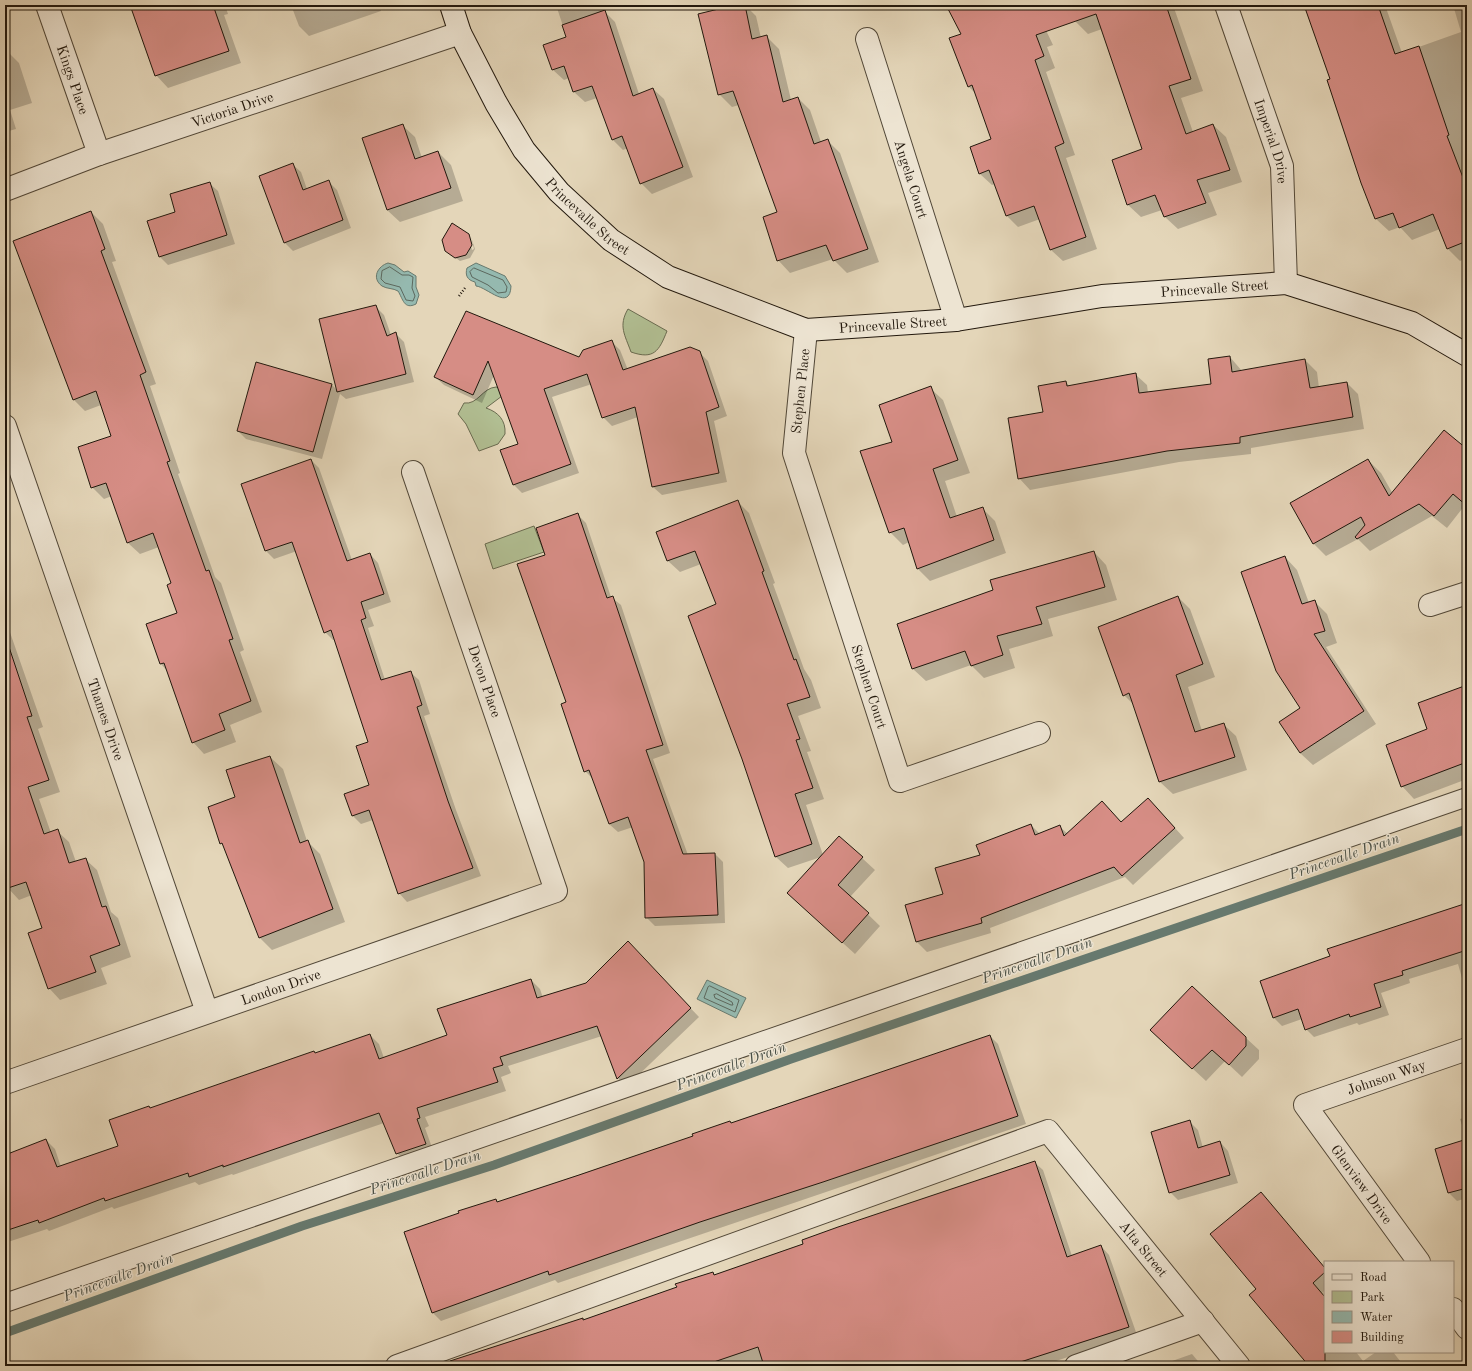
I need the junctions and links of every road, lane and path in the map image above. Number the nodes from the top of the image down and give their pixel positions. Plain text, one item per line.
1 (47, 5) edge
2 (451, 5) edge
3 (1226, 5) edge
4 (460, 33) junction
5 (867, 39) dead end
6 (99, 154) junction
7 (5, 190) edge
8 (1286, 284) junction
9 (465, 288) dead end
10 (459, 296) dead end
11 (956, 320) junction
12 (806, 330) junction
13 (1467, 355) edge
14 (5, 426) edge
15 (794, 453) joint
16 (414, 472) dead end
17 (1467, 592) edge
18 (1430, 605) dead end
19 (1039, 733) dead end
20 (1467, 797) edge
21 (556, 891) joint
22 (206, 1012) junction
23 (1467, 1050) edge
24 (5, 1083) edge
25 (1305, 1105) joint
26 (1418, 1261) edge
27 (5, 1303) edge
28 (1454, 1310) edge
29 (1203, 1321) junction
30 (1467, 1328) edge
31 (397, 1366) edge
32 (1076, 1366) edge
33 (1239, 1366) edge

1 - 6 street, Kings Place
2 - 4 street, Princevalle Street
3 - 8 street, Imperial Drive
4 - 6 street, Victoria Drive
4 - 12 street, Princevalle Street
5 - 11 street, Angela Court
6 - 7 street, Victoria Drive
8 - 11 street, Princevalle Street
8 - 13 street, Princevalle Street
9 - 10 path
11 - 12 street, Princevalle Street
12 - 15 street, Stephen Place
14 - 22 street, Thames Drive
15 - 19 street, Stephen Court
16 - 21 street, Devon Place
17 - 18 street
20 - 27 lane
21 - 22 street, London Drive
22 - 24 street, London Drive
23 - 25 street, Johnson Way
25 - 26 street, Glenview Drive
28 - 30 street
29 - 31 street, Alta Street
29 - 32 street
29 - 33 street, Alta Street

